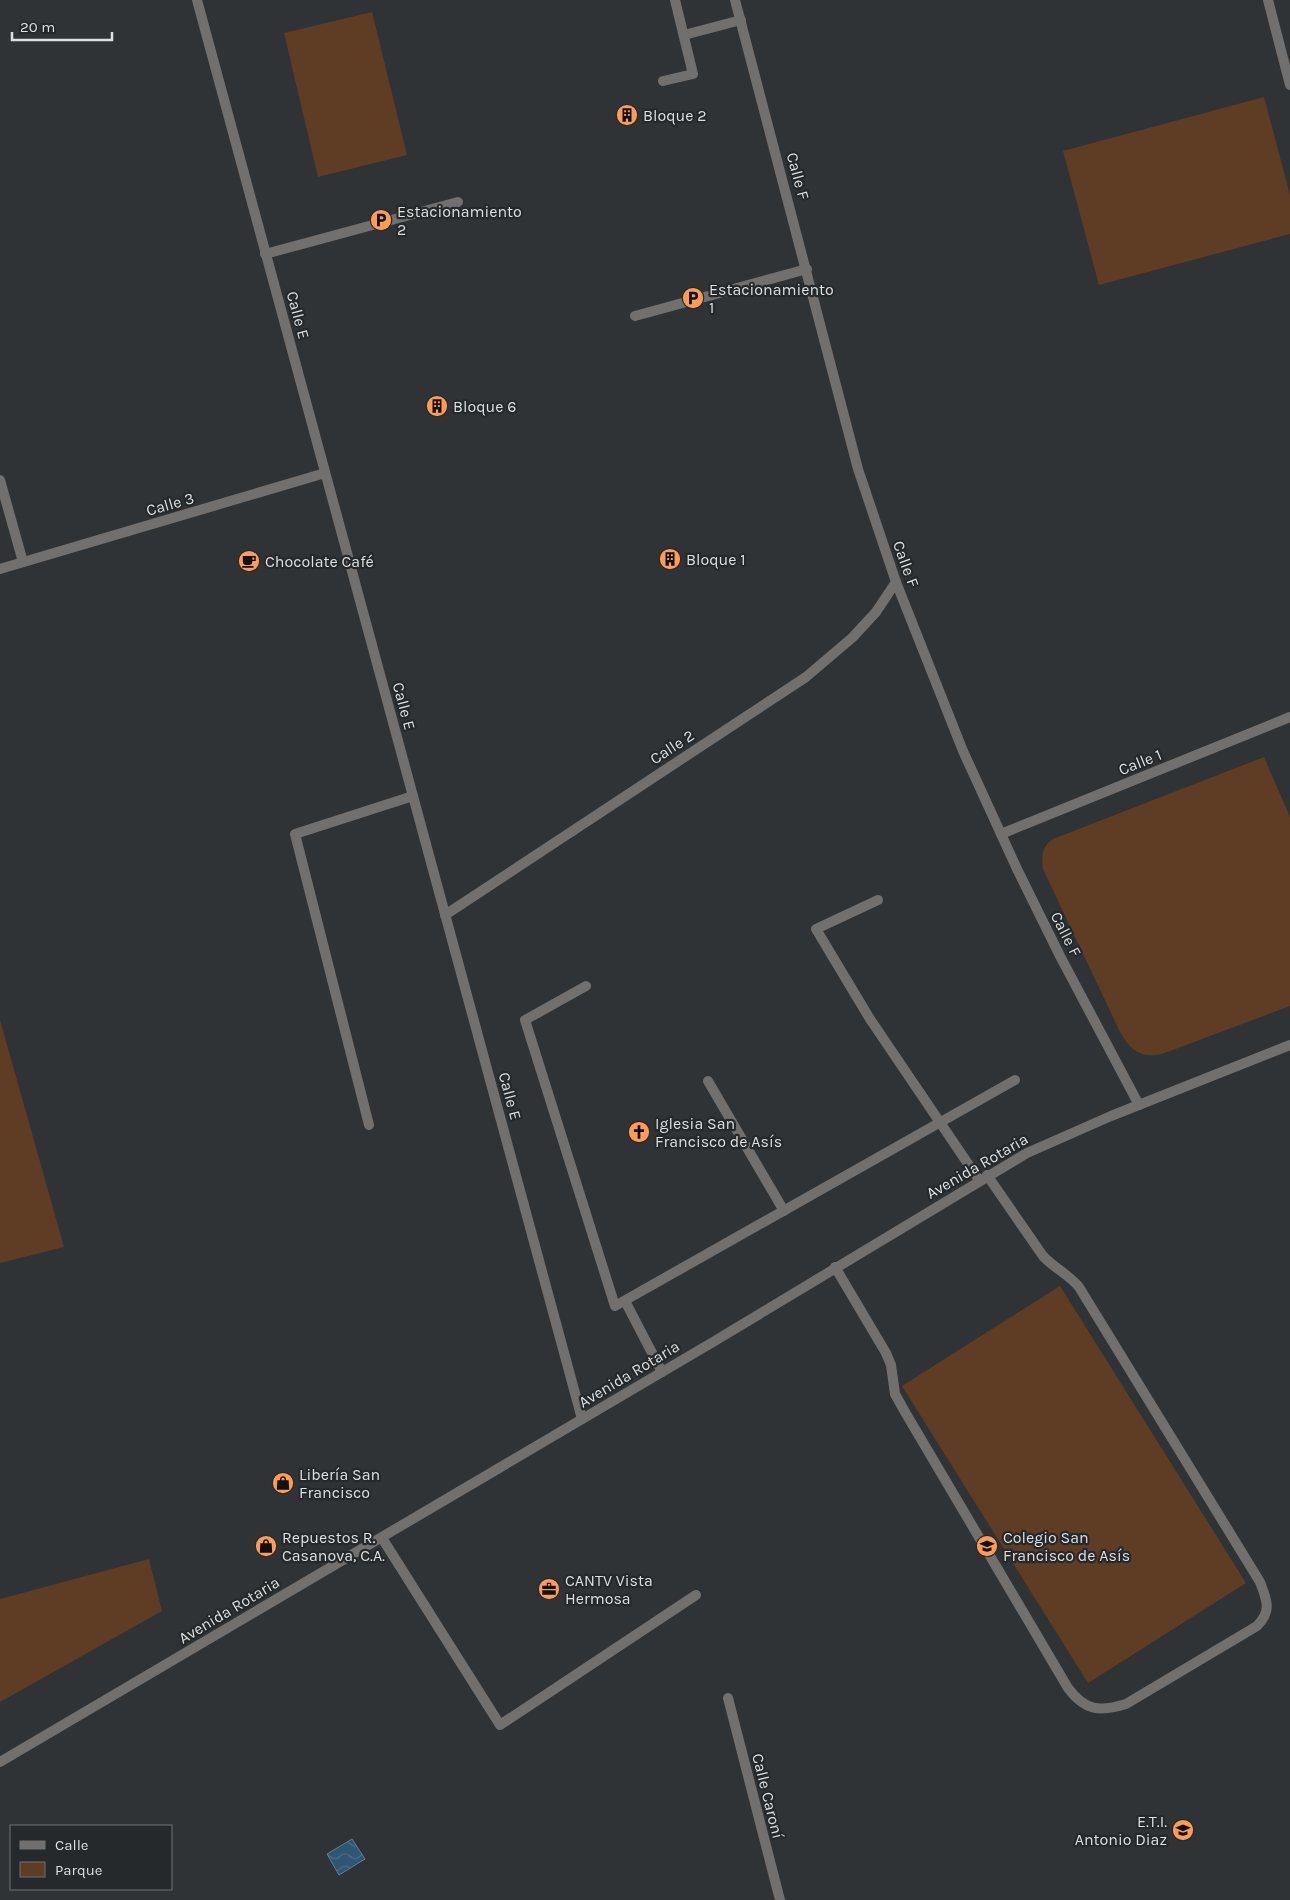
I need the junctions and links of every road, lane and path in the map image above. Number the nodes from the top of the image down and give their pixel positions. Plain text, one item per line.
1 (197, 0) edge
2 (675, 0) edge
3 (735, 0) edge
4 (1268, 0) edge
5 (741, 20) junction
6 (684, 35) junction
7 (663, 81) dead end
8 (1290, 81) edge
9 (458, 202) dead end
10 (265, 254) junction
11 (807, 269) junction
12 (635, 316) dead end
13 (326, 474) junction
14 (0, 480) edge
15 (23, 562) junction
16 (0, 569) edge
17 (896, 582) junction
18 (1290, 718) edge
19 (413, 796) junction
20 (1001, 834) junction
21 (878, 900) dead end
22 (445, 915) junction
23 (586, 986) dead end
24 (1290, 1045) edge
25 (1015, 1080) dead end
26 (708, 1081) dead end
27 (1139, 1105) junction
28 (940, 1122) junction
29 (369, 1125) dead end
30 (983, 1178) junction
31 (784, 1211) junction
32 (835, 1268) junction
33 (625, 1301) junction
34 (662, 1372) junction
35 (582, 1419) junction
36 (382, 1538) junction
37 (696, 1595) dead end
38 (728, 1698) dead end
39 (0, 1762) edge
40 (780, 1900) edge

1 - 10 street, Calle E
2 - 6 street
3 - 5 street, Calle F
4 - 8 street
5 - 6 street
5 - 11 street, Calle F
6 - 7 street
9 - 10 street
10 - 13 street, Calle E
11 - 12 street
11 - 17 street, Calle F
13 - 15 street, Calle 3
13 - 19 street, Calle E
14 - 15 street
15 - 16 street, Calle 3
17 - 20 street, Calle F
17 - 22 street, Calle 2
18 - 20 street, Calle 1
19 - 22 street, Calle E
19 - 29 street
20 - 27 street, Calle F
21 - 28 street
22 - 35 street, Calle E
23 - 33 street
24 - 27 street, Avenida Rotaria
25 - 28 street
26 - 31 street
27 - 30 street, Avenida Rotaria
28 - 30 street
28 - 31 street
30 - 32 street, Avenida Rotaria
30 - 32 street
31 - 33 street
32 - 34 street, Avenida Rotaria
33 - 34 street
34 - 35 street, Avenida Rotaria
35 - 36 street, Avenida Rotaria
36 - 37 street
36 - 39 street, Avenida Rotaria
38 - 40 street, Calle Caroní

